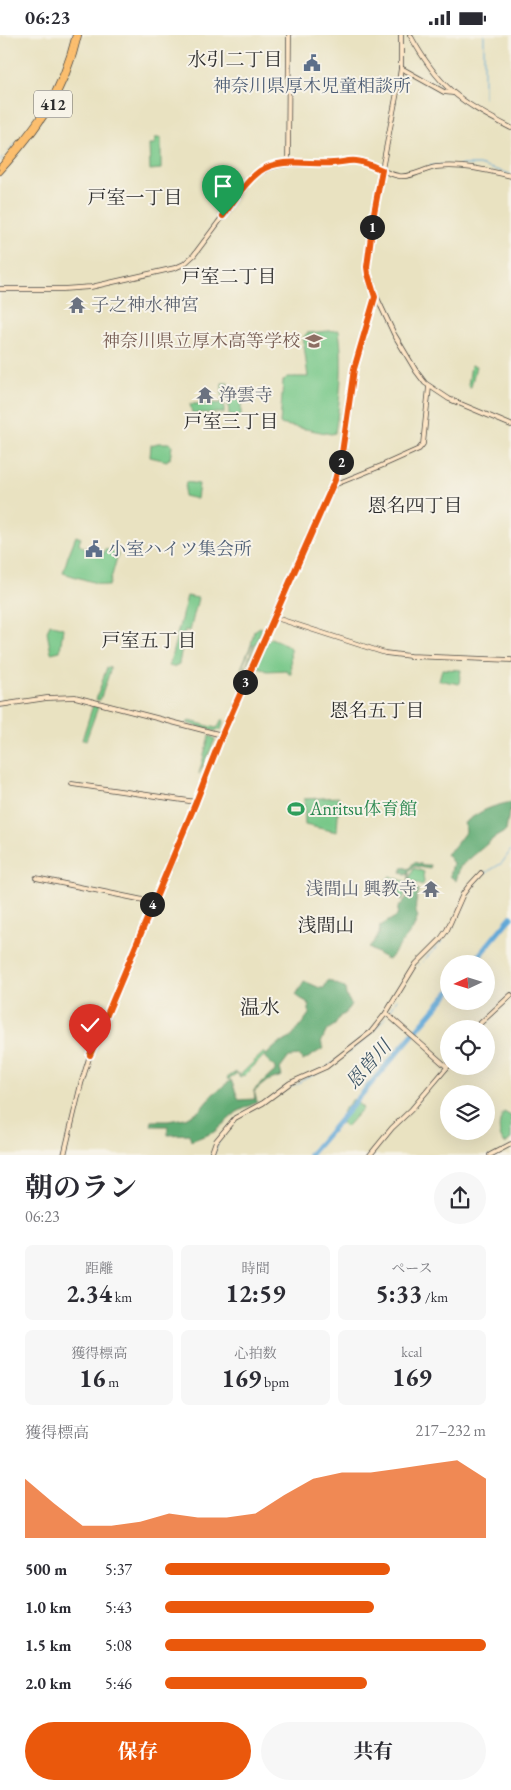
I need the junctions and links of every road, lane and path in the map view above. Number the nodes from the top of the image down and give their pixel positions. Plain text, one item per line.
1 (75, 35) edge
2 (78, 35) edge
3 (289, 35) edge
4 (401, 35) edge
5 (410, 35) edge
6 (401, 68) junction
7 (443, 83) junction
8 (436, 88) junction
9 (453, 93) junction
10 (511, 128) edge
11 (288, 163) junction
12 (0, 167) edge
13 (382, 170) junction
14 (0, 173) edge
15 (511, 176) edge
16 (0, 289) edge
17 (375, 297) junction
18 (429, 387) junction
19 (511, 425) edge
20 (334, 485) junction
21 (273, 617) junction
22 (511, 660) edge
23 (0, 705) edge
24 (222, 735) junction
25 (72, 784) dead end
26 (196, 802) junction
27 (482, 873) dead end
28 (36, 878) dead end
29 (153, 902) junction
30 (511, 995) edge
31 (386, 1013) junction
32 (484, 1020) edge
33 (440, 1059) edge
34 (440, 1075) edge
35 (511, 1143) edge
36 (64, 1155) edge
37 (211, 1155) edge
38 (370, 1155) edge
39 (490, 1155) edge

1 - 12 highway, 412
2 - 14 highway, 412
3 - 11 street
4 - 6 street
5 - 7 street
6 - 8 street
6 - 13 street
7 - 8 street
7 - 9 street
8 - 9 street
9 - 10 street
11 - 13 street
11 - 16 street
13 - 15 street
13 - 17 street
17 - 18 street
17 - 20 street
18 - 19 street
18 - 20 street
20 - 21 street
21 - 22 street
21 - 24 street
23 - 24 street
24 - 26 street
25 - 26 street
26 - 29 street
27 - 31 street
28 - 29 street
29 - 36 street
30 - 32 street
31 - 33 street
31 - 37 street
34 - 38 street
35 - 39 street

